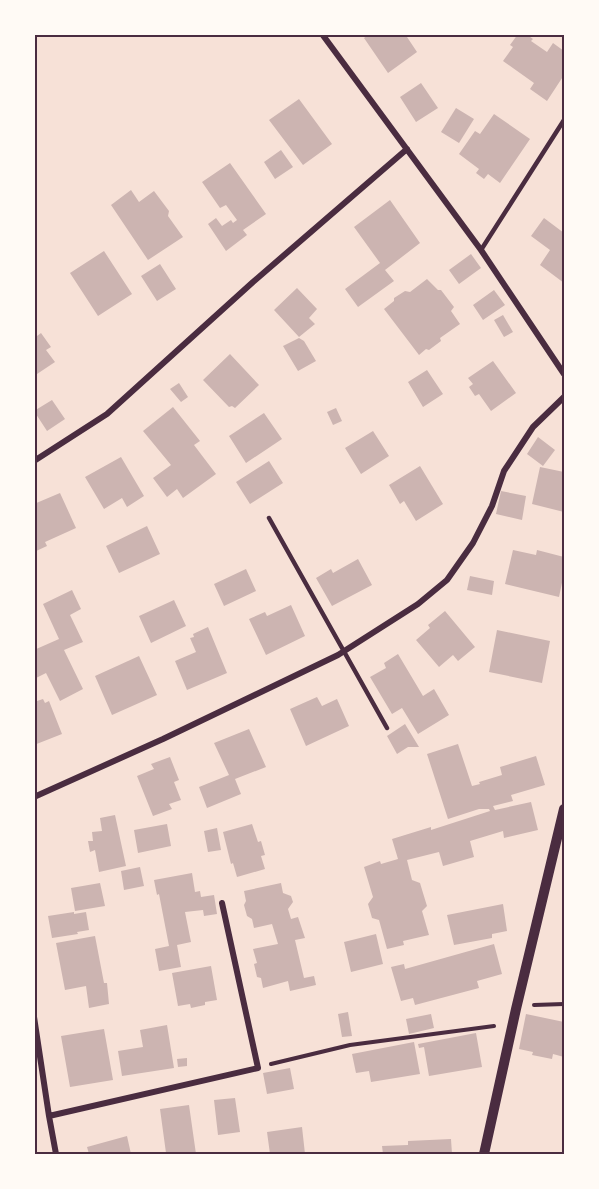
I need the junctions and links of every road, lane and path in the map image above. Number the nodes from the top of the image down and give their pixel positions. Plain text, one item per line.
1 (322, 34) edge
2 (564, 120) edge
3 (407, 150) junction
4 (481, 250) junction
5 (564, 374) edge
6 (564, 397) edge
7 (34, 461) edge
8 (269, 518) dead end
9 (344, 651) junction
10 (387, 728) dead end
11 (34, 797) edge
12 (564, 809) edge
13 (222, 903) dead end
14 (564, 1004) edge
15 (516, 1009) junction
16 (34, 1017) edge
17 (513, 1023) junction
18 (258, 1068) junction
19 (49, 1116) junction
20 (56, 1155) edge
21 (484, 1155) edge

1 - 3 street
2 - 4 lane
3 - 4 street
3 - 7 street
4 - 5 street
6 - 9 street
8 - 9 lane
9 - 10 lane
9 - 11 street
12 - 15 street
13 - 18 street
14 - 15 path
15 - 17 street
16 - 19 street
17 - 18 path
17 - 21 street
18 - 19 street
19 - 20 street

